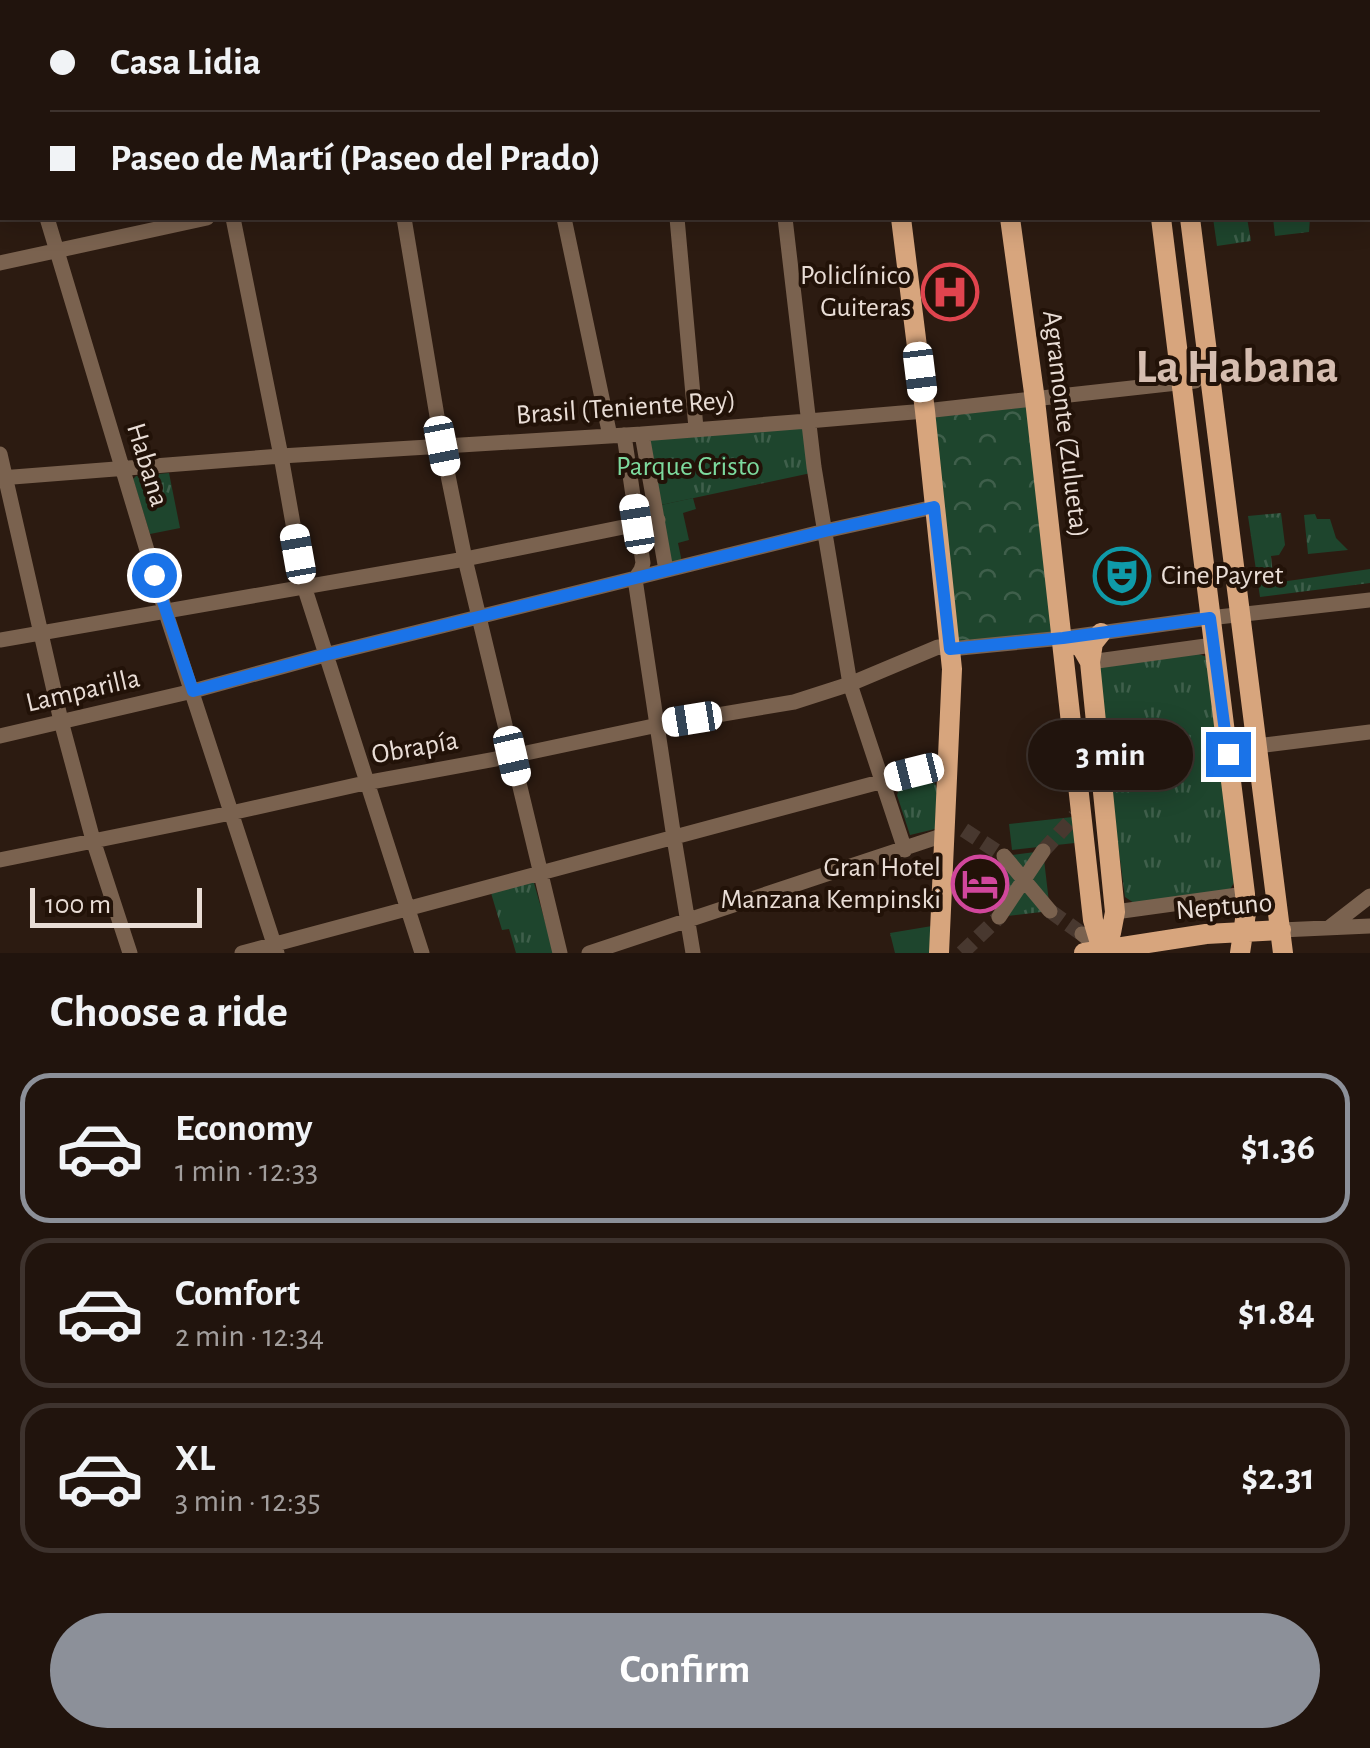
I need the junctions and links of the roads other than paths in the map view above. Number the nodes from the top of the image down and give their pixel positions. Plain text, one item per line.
1 (49, 220) edge
2 (197, 220) edge
3 (234, 220) edge
4 (404, 220) edge
5 (564, 220) edge
6 (678, 220) edge
7 (785, 220) edge
8 (901, 220) edge
9 (1010, 220) edge
10 (1161, 220) edge
11 (1190, 220) edge
12 (58, 252) junction
13 (0, 264) edge
14 (1205, 340) junction
15 (1176, 343) junction
16 (1192, 387) junction
17 (1036, 400) junction
18 (925, 411) junction
19 (808, 421) junction
20 (696, 428) junction
21 (642, 434) junction
22 (617, 435) junction
23 (442, 446) junction
24 (0, 454) edge
25 (281, 456) junction
26 (122, 470) junction
27 (2, 478) edge
28 (934, 507) junction
29 (658, 520) junction
30 (637, 524) junction
31 (825, 531) junction
32 (464, 558) junction
33 (669, 570) junction
34 (635, 578) junction
35 (304, 586) junction
36 (1370, 600) edge
37 (165, 610) junction
38 (1241, 614) junction
39 (479, 618) junction
40 (1203, 619) junction
41 (40, 633) junction
42 (1101, 633) junction
43 (1063, 638) junction
44 (0, 640) edge
45 (1213, 645) junction
46 (950, 649) junction
47 (325, 655) junction
48 (1090, 662) junction
49 (850, 684) junction
50 (193, 691) junction
51 (61, 721) junction
52 (658, 724) junction
53 (1370, 732) edge
54 (0, 736) edge
55 (1258, 748) junction
56 (1228, 754) junction
57 (512, 756) junction
58 (947, 764) junction
59 (882, 780) junction
60 (366, 782) junction
61 (231, 813) junction
62 (944, 835) junction
63 (674, 838) junction
64 (93, 840) junction
65 (905, 850) junction
66 (1044, 851) tunnel mouth
67 (1004, 856) tunnel mouth
68 (0, 860) edge
69 (539, 875) junction
70 (1024, 878) junction
71 (1246, 894) junction
72 (1370, 896) edge
73 (407, 908) junction
74 (1050, 912) tunnel mouth
75 (1115, 912) junction
76 (999, 917) tunnel mouth
77 (689, 920) junction
78 (1370, 926) edge
79 (1328, 928) junction
80 (1281, 930) junction
81 (1244, 932) junction
82 (1092, 948) edge
83 (276, 949) edge
84 (130, 953) edge
85 (242, 953) edge
86 (422, 953) edge
87 (560, 953) edge
88 (588, 953) edge
89 (693, 953) edge
90 (938, 953) edge
91 (1240, 953) edge
92 (1283, 953) edge

1 - 12 street, Habana
2 - 12 street
3 - 25 street
4 - 23 street
5 - 22 street
6 - 20 street
7 - 19 street
8 - 18 main road
9 - 17 main road, Agramonte (Zulueta)
10 - 15 main road
11 - 14 main road
12 - 13 street
12 - 26 street, Habana
14 - 15 main road
14 - 16 main road
15 - 16 main road
16 - 17 street, Brasil (Teniente Rey)
16 - 38 main road
16 - 40 main road
17 - 18 street, Brasil (Teniente Rey)
17 - 43 main road, Agramonte (Zulueta)
18 - 19 street, Brasil (Teniente Rey)
18 - 28 main road
19 - 20 street, Brasil (Teniente Rey)
19 - 31 street
20 - 21 street, Brasil (Teniente Rey)
21 - 22 street, Brasil (Teniente Rey)
21 - 29 street
22 - 23 street, Brasil (Teniente Rey)
22 - 30 street
23 - 25 street, Brasil (Teniente Rey)
23 - 32 street
24 - 27 street
25 - 26 street, Brasil (Teniente Rey)
25 - 35 street
26 - 27 street, Brasil (Teniente Rey)
26 - 37 street, Habana
27 - 41 street
28 - 31 street, Lamparilla
28 - 46 main road
29 - 30 street
29 - 33 street
30 - 32 street
30 - 34 street
31 - 33 street, Lamparilla
31 - 49 street
32 - 35 street
32 - 39 street
33 - 34 street, Lamparilla
34 - 39 street, Lamparilla
34 - 52 street
35 - 37 street
35 - 47 street
36 - 38 street, Obrapía
37 - 41 street
37 - 50 street, Habana
38 - 40 street, Obrapía
38 - 55 main road
39 - 47 street, Lamparilla
39 - 57 street
40 - 42 street, Obrapía
40 - 45 main road
41 - 44 street
41 - 51 street
42 - 43 street, Obrapía
42 - 48 main road
43 - 46 street, Obrapía
43 - 48 main road
43 - 82 main road, Agramonte (Zulueta)
45 - 48 street
45 - 56 main road
46 - 49 street, Obrapía
46 - 58 main road
47 - 50 street, Lamparilla
47 - 60 street
48 - 75 main road
49 - 52 street, Obrapía
49 - 59 street
50 - 51 street, Lamparilla
50 - 61 street, Habana
51 - 54 street, Lamparilla
51 - 64 street
52 - 57 street, Obrapía
52 - 63 street
53 - 55 street
55 - 56 main road
55 - 80 main road
56 - 71 main road
57 - 60 street, Obrapía
57 - 69 street
58 - 59 street
58 - 62 main road
59 - 63 street
59 - 65 street
60 - 61 street, Obrapía
60 - 73 street
61 - 64 street, Obrapía
61 - 83 street, Habana
62 - 65 street
62 - 90 main road
63 - 69 street
63 - 77 street
64 - 68 street, Obrapía
64 - 84 street
65 - 77 street
66 - 70 street
67 - 70 street
69 - 73 street
69 - 87 street
70 - 74 street
70 - 76 street
71 - 75 street, Neptuno
71 - 81 main road
72 - 79 street
73 - 83 street
73 - 86 street
75 - 82 main road
77 - 88 street
77 - 89 street
78 - 79 street, Neptuno
79 - 80 street, Neptuno
80 - 81 main road, Neptuno
80 - 92 main road
81 - 82 main road, Neptuno
81 - 91 main road
83 - 85 street

